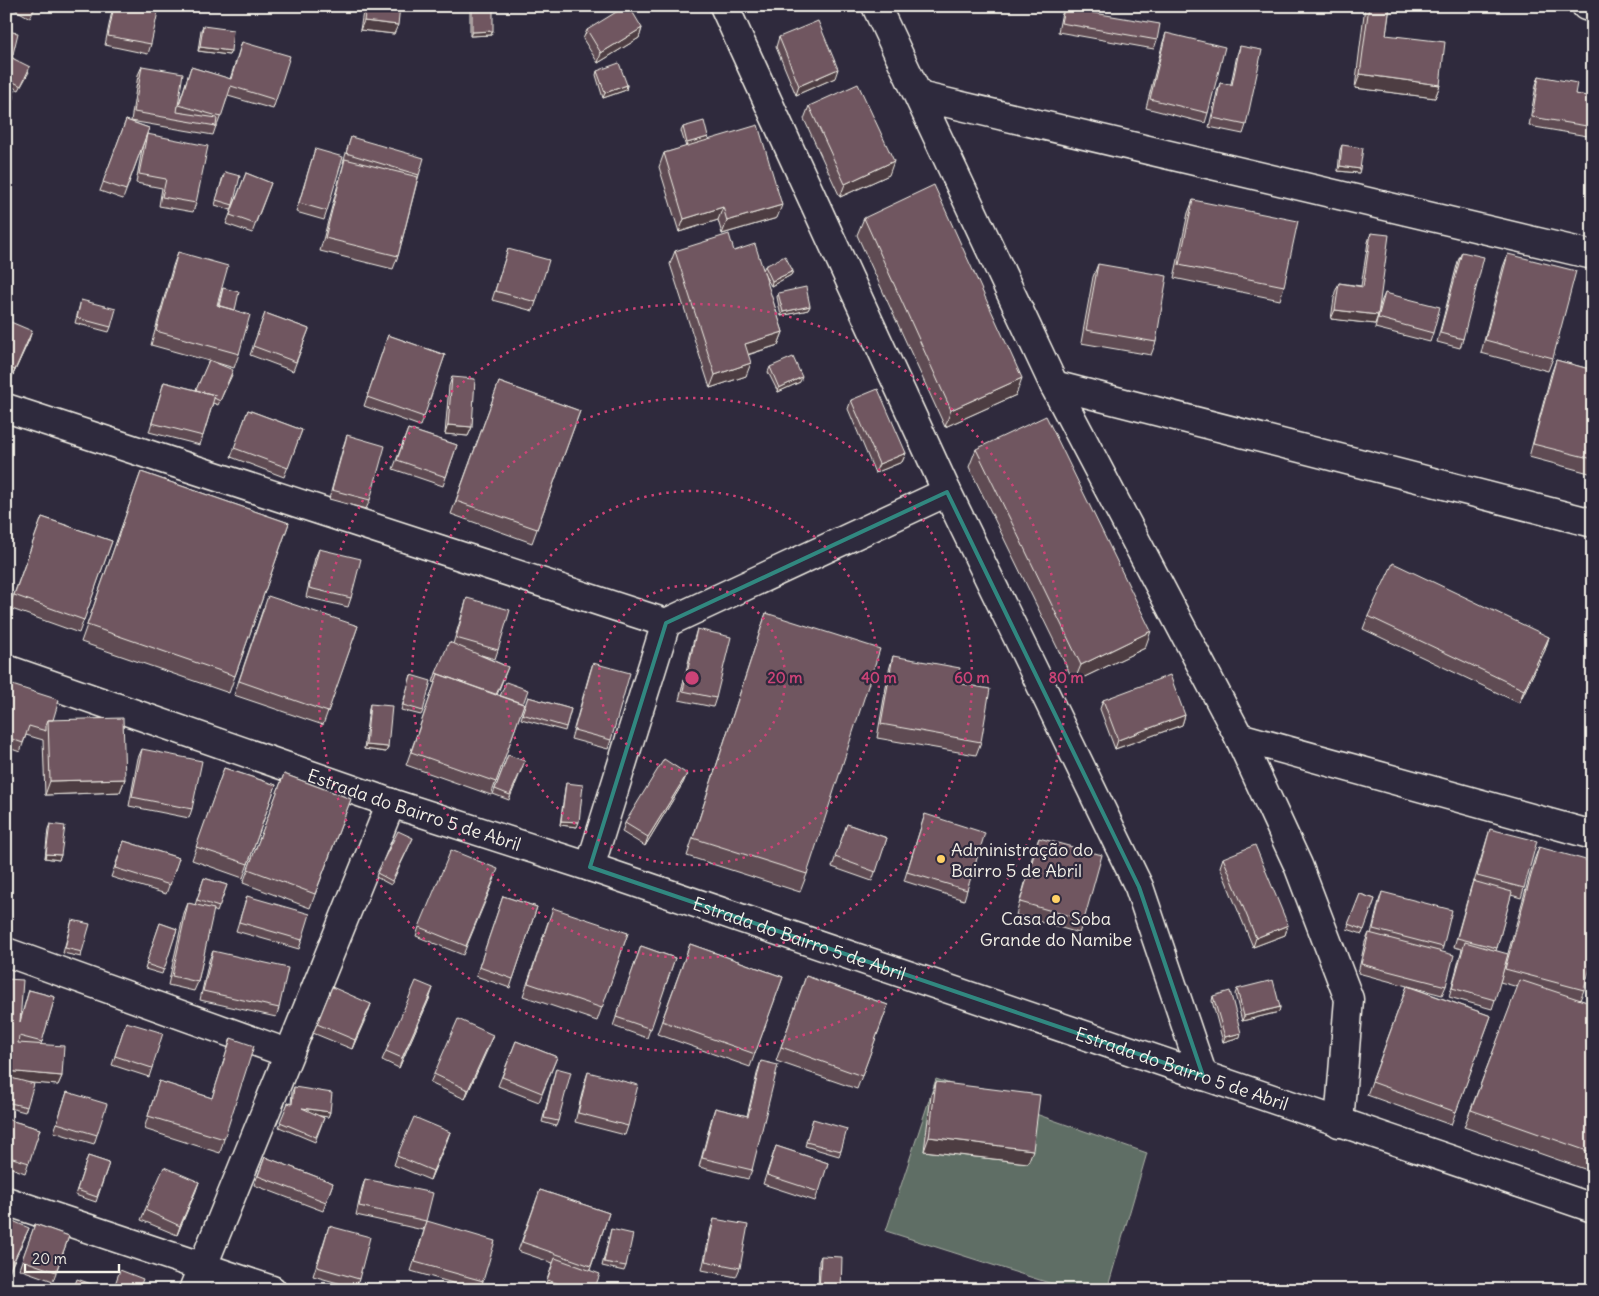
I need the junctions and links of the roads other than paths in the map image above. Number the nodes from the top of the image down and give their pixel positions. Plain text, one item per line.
1 (724, 6) edge
2 (876, 6) edge
3 (1586, 6) edge
4 (1593, 8) edge
5 (919, 96) junction
6 (1593, 255) edge
7 (1054, 385) junction
8 (6, 408) edge
9 (947, 492) junction
10 (1593, 523) edge
11 (666, 623) junction
12 (6, 669) edge
13 (1239, 738) junction
14 (391, 803) junction
15 (1593, 835) edge
16 (590, 866) junction
17 (6, 952) edge
18 (288, 1053) junction
19 (1203, 1076) junction
20 (1340, 1123) junction
21 (6, 1201) edge
22 (1593, 1208) edge
23 (198, 1278) edge
24 (272, 1290) edge

1 - 9 street
2 - 5 street
3 - 4 street
5 - 6 street
5 - 7 street
7 - 10 street
7 - 13 street
8 - 11 street
9 - 11 street
9 - 19 street
11 - 16 street
12 - 14 street, Estrada do Bairro 5 de Abril
13 - 15 street
13 - 20 street
14 - 16 street, Estrada do Bairro 5 de Abril
14 - 18 street
16 - 19 street, Estrada do Bairro 5 de Abril
17 - 18 street
18 - 23 street
19 - 20 street, Estrada do Bairro 5 de Abril
20 - 22 street, Estrada do Bairro 5 de Abril
21 - 23 street
23 - 24 street

